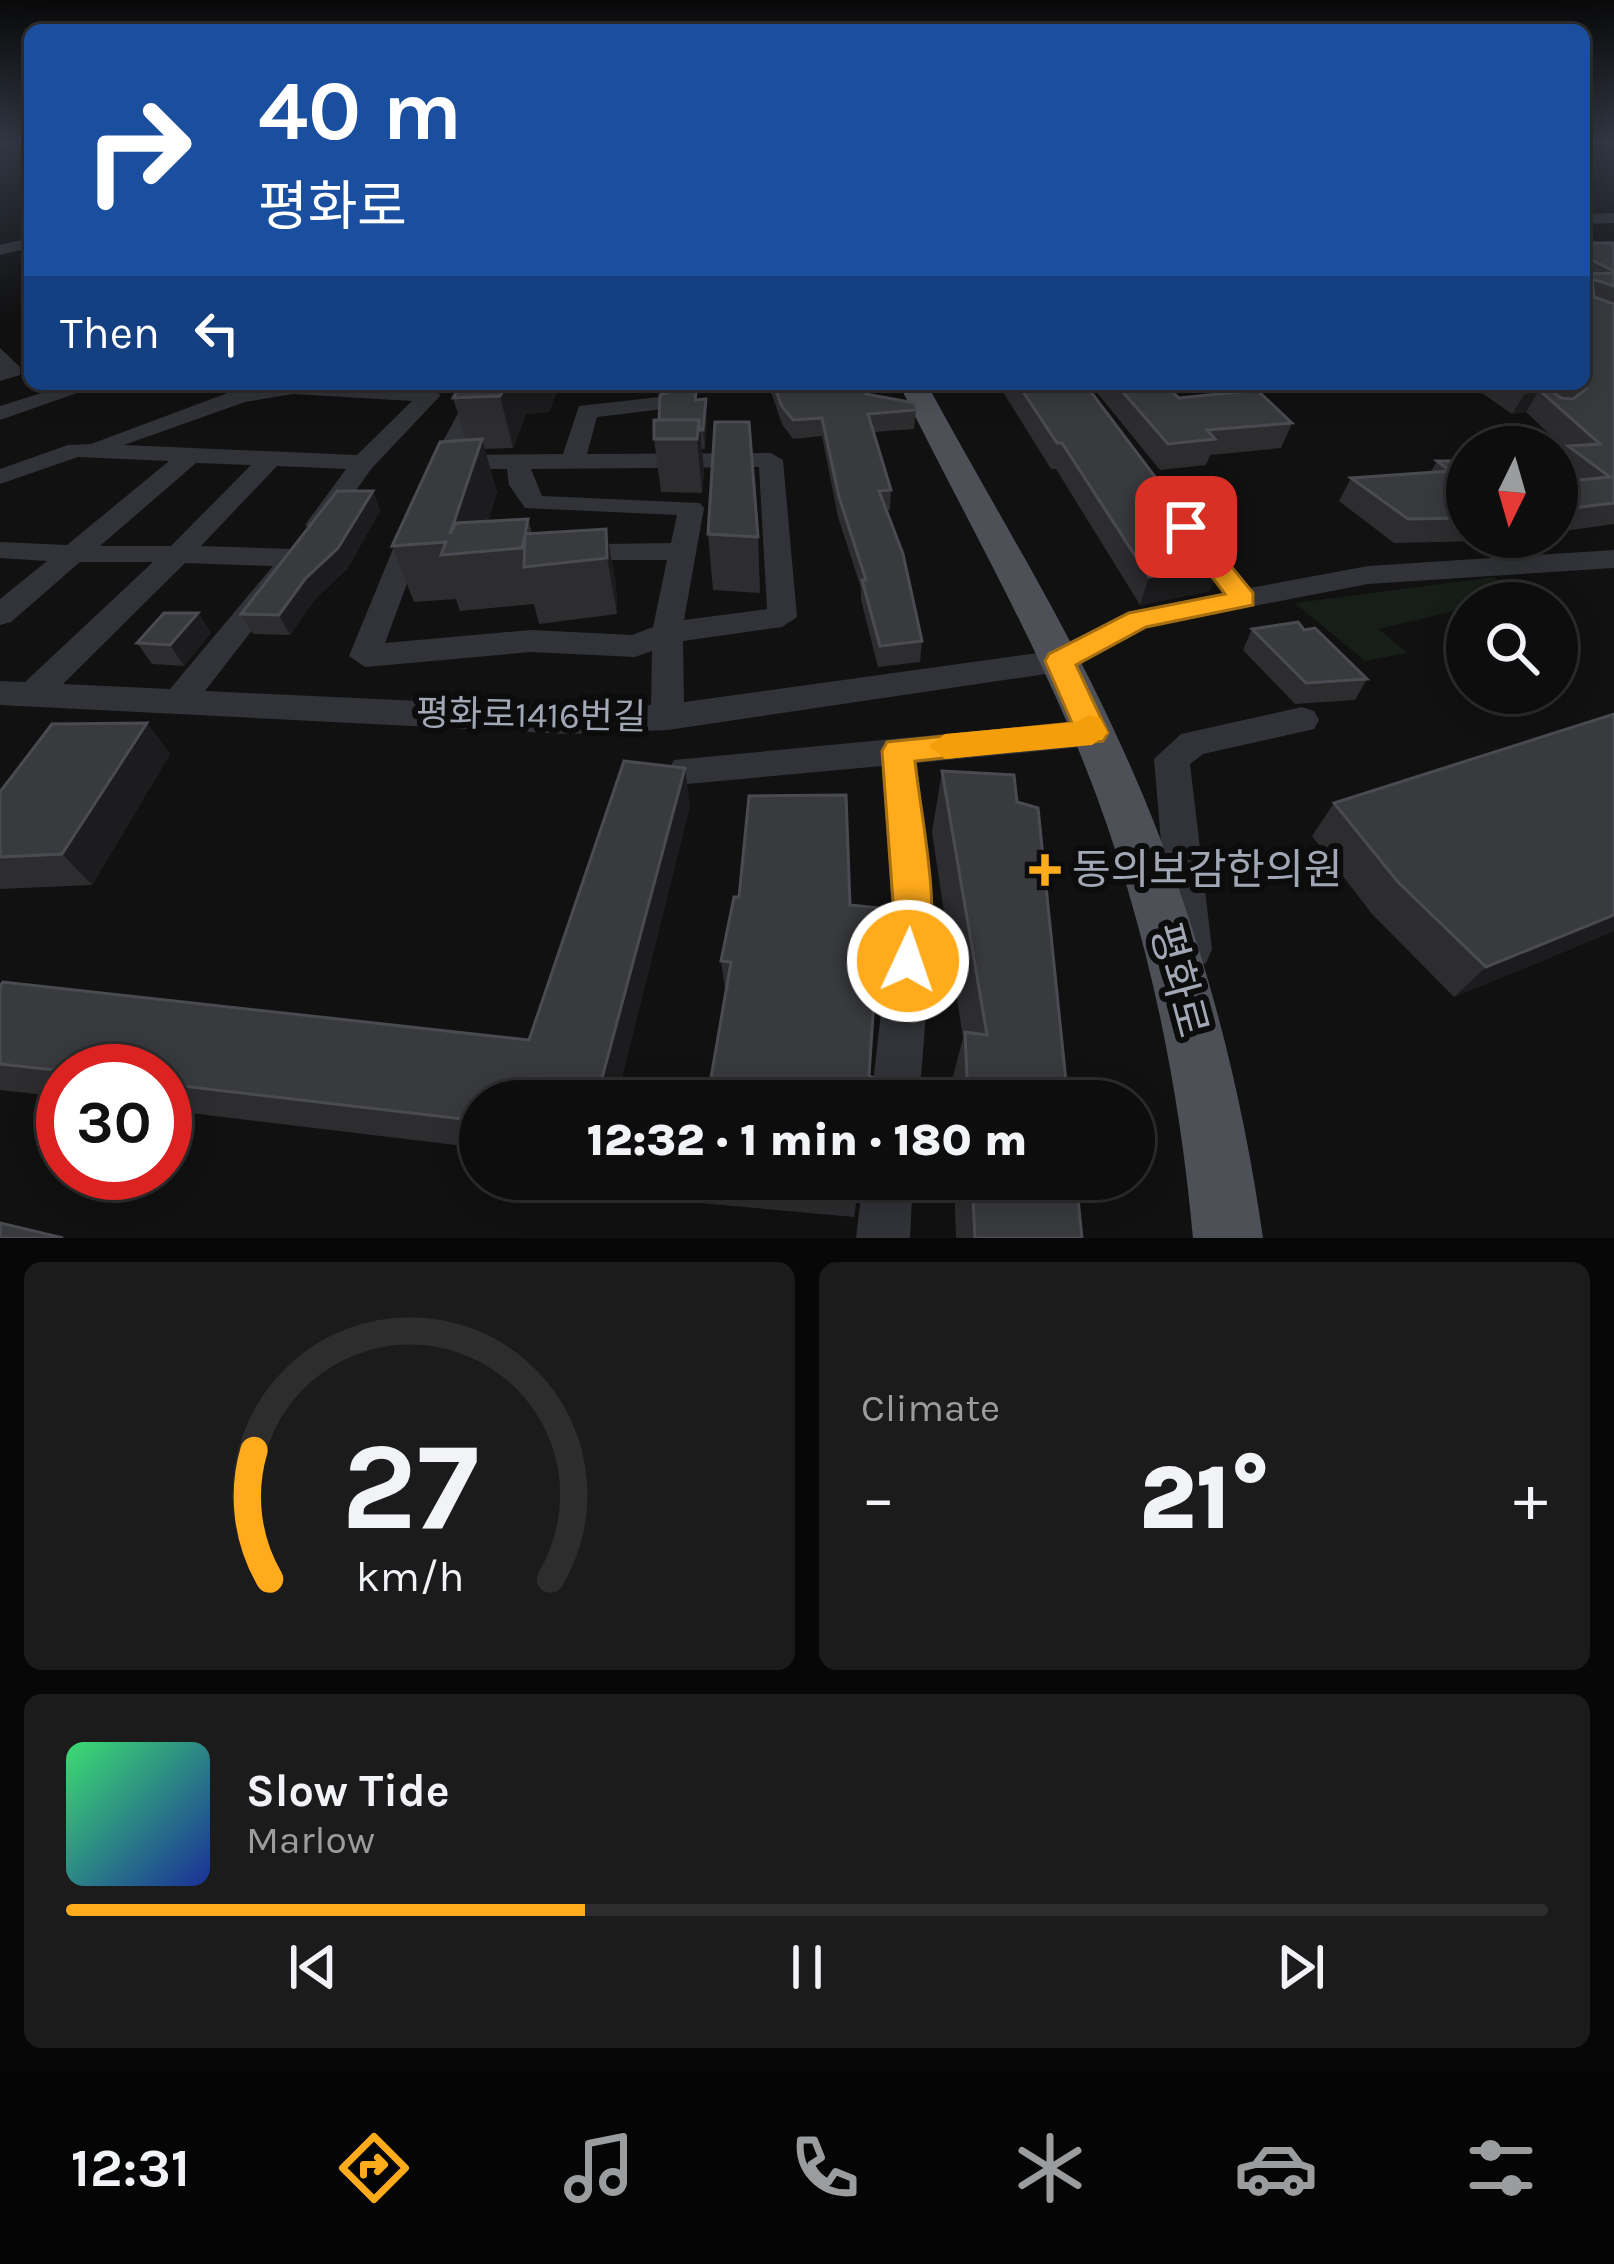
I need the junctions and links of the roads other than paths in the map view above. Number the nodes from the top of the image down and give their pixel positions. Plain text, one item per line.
1 (0, 354) edge
2 (0, 375) edge
3 (73, 390) edge
4 (282, 390) edge
5 (363, 390) edge
6 (481, 390) edge
7 (687, 390) edge
8 (916, 390) edge
9 (0, 413) edge
10 (86, 451) junction
11 (191, 455) junction
12 (574, 458) junction
13 (271, 459) junction
14 (518, 460) junction
15 (363, 463) junction
16 (443, 463) junction
17 (0, 477) edge
18 (1172, 509) edge
19 (0, 550) edge
20 (682, 551) junction
21 (605, 552) edge
22 (74, 554) junction
23 (178, 554) junction
24 (293, 558) junction
25 (1614, 559) edge
26 (1243, 599) junction
27 (0, 615) edge
28 (667, 633) junction
29 (1059, 661) junction
30 (16, 694) edge
31 (179, 701) junction
32 (668, 717) junction
33 (1303, 720) dead end
34 (1092, 733) junction
35 (898, 751) junction
36 (687, 770) edge
37 (898, 1080) edge
38 (886, 1200) edge
39 (1226, 1218) edge
40 (883, 1238) edge

1 - 2 street
3 - 9 street
4 - 10 street
5 - 15 street
6 - 16 street
7 - 12 street
8 - 29 main road, 평화로
10 - 11 street
10 - 17 street
11 - 13 street
11 - 22 street
12 - 14 street
12 - 28 street
13 - 15 street
13 - 23 street
14 - 16 street
14 - 20 street
15 - 24 street
16 - 28 street
18 - 26 street
19 - 22 street
20 - 21 street
20 - 28 street
22 - 23 street
22 - 27 street
23 - 24 street
23 - 30 street
24 - 31 street
25 - 26 street, 평화로1416번길
26 - 29 street, 평화로1416번길
28 - 32 street
29 - 32 street, 평화로1416번길
29 - 34 main road, 평화로
30 - 31 street, 평화로1416번길
31 - 32 street, 평화로1416번길
33 - 39 street
34 - 35 street
34 - 39 main road, 평화로
35 - 36 street
35 - 37 street
38 - 40 street

